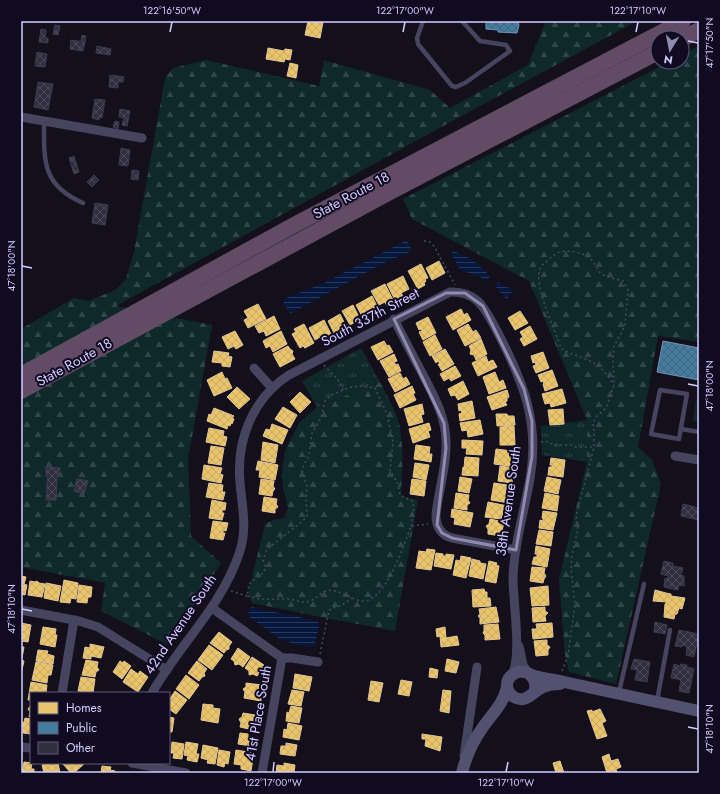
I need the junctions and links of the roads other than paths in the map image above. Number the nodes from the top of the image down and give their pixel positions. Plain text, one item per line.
1 (423, 21) edge
2 (462, 21) edge
3 (683, 21) edge
4 (699, 30) edge
5 (690, 35) edge
6 (650, 56) edge
7 (21, 117) edge
8 (44, 122) junction
9 (142, 138) dead end
10 (83, 203) dead end
11 (462, 292) joint
12 (394, 319) junction
13 (254, 368) dead end
14 (21, 375) edge
15 (289, 375) joint
16 (272, 388) junction
17 (21, 391) edge
18 (681, 428) junction
19 (699, 432) edge
20 (675, 456) dead end
21 (699, 460) edge
22 (516, 550) junction
23 (644, 584) dead end
24 (212, 608) junction
25 (21, 610) edge
26 (74, 620) junction
27 (670, 630) dead end
28 (517, 637) junction
29 (282, 658) junction
30 (318, 662) road end
31 (477, 667) dead end
32 (167, 670) junction
33 (530, 674) junction
34 (512, 675) junction
35 (579, 686) junction
36 (507, 687) junction
37 (62, 692) edge
38 (153, 692) edge
39 (534, 693) junction
40 (619, 694) junction
41 (519, 700) junction
42 (657, 702) junction
43 (699, 711) edge
44 (491, 716) junction
45 (137, 764) edge
46 (462, 771) edge
47 (186, 773) edge
48 (262, 773) edge

1 - 2 lane
3 - 14 highway, State Route 18
4 - 5 highway
6 - 17 highway, State Route 18
7 - 8 street
8 - 9 street
8 - 10 lane
11 - 12 street, South 337th Street
11 - 22 street, 38th Avenue South
12 - 15 street, South 337th Street
12 - 22 street
13 - 16 street
15 - 16 street, 42nd Avenue South
16 - 24 street, 42nd Avenue South
18 - 18 lane
18 - 19 lane
20 - 21 street
22 - 28 street, 38th Avenue South
23 - 40 lane
24 - 29 street
24 - 32 street, 42nd Avenue South
25 - 26 street
26 - 32 street
26 - 37 street
27 - 42 lane
28 - 33 street, 38th Avenue South
28 - 34 street, 38th Avenue South
29 - 30 street
29 - 48 street, 41st Place South
31 - 46 street
32 - 38 street, 42nd Avenue South
33 - 34 street
33 - 35 street
33 - 39 street
34 - 36 street
35 - 39 street
35 - 40 street
36 - 41 street
36 - 44 street
39 - 41 street
40 - 42 street
41 - 44 street
42 - 43 street
44 - 46 street
45 - 47 street

